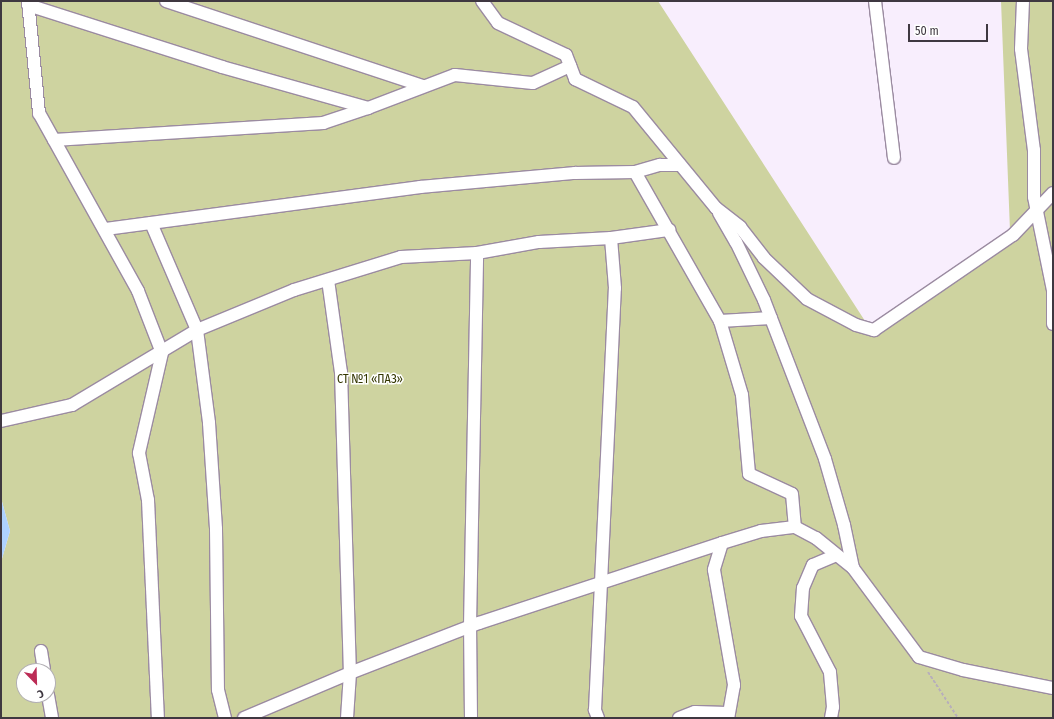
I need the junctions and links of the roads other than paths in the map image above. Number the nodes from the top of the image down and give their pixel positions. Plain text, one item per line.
1 (166, 1) edge
2 (482, 1) edge
3 (875, 1) edge
4 (1023, 1) edge
5 (28, 3) edge
6 (570, 66) junction
7 (423, 86) junction
8 (368, 108) junction
9 (54, 140) junction
10 (894, 158) dead end
11 (680, 165) junction
12 (635, 172) junction
13 (1053, 193) edge
14 (716, 208) junction
15 (1037, 210) junction
16 (151, 223) junction
17 (106, 229) junction
18 (669, 230) junction
19 (611, 238) junction
20 (477, 253) junction
21 (328, 280) junction
22 (771, 318) junction
23 (720, 321) junction
24 (1053, 324) edge
25 (197, 330) junction
26 (162, 353) junction
27 (1, 421) edge
28 (795, 526) junction
29 (722, 543) junction
30 (836, 555) junction
31 (853, 568) junction
32 (602, 581) junction
33 (470, 626) junction
34 (41, 651) dead end
35 (43, 663) edge
36 (350, 673) junction
37 (1053, 688) edge
38 (49, 703) edge
39 (727, 716) edge
40 (52, 718) edge
41 (158, 718) edge
42 (225, 718) edge
43 (244, 718) edge
44 (348, 718) edge
45 (471, 718) edge
46 (598, 718) edge
47 (679, 718) edge
48 (831, 718) edge

1 - 7 street
2 - 6 street
3 - 10 street
4 - 15 street
5 - 8 street
5 - 9 street
6 - 7 street
6 - 11 street
7 - 8 street
8 - 9 street
9 - 17 street
11 - 12 street
11 - 14 street
12 - 16 street
12 - 18 street
13 - 15 street
14 - 15 street
14 - 22 street
15 - 24 street
16 - 17 street
16 - 25 street
17 - 26 street
18 - 19 street
18 - 23 street
19 - 20 street
19 - 32 street
20 - 21 street
20 - 33 street
21 - 25 street
21 - 36 street
22 - 23 street
22 - 31 street
23 - 28 street
25 - 26 street
25 - 42 street
26 - 27 street
26 - 41 street
28 - 29 street
28 - 30 street
29 - 32 street
29 - 39 street
30 - 31 street
30 - 48 street
31 - 37 street
32 - 33 street
32 - 46 street
33 - 36 street
33 - 45 street
34 - 35 street
36 - 43 street
36 - 44 street
38 - 40 street
39 - 47 street

